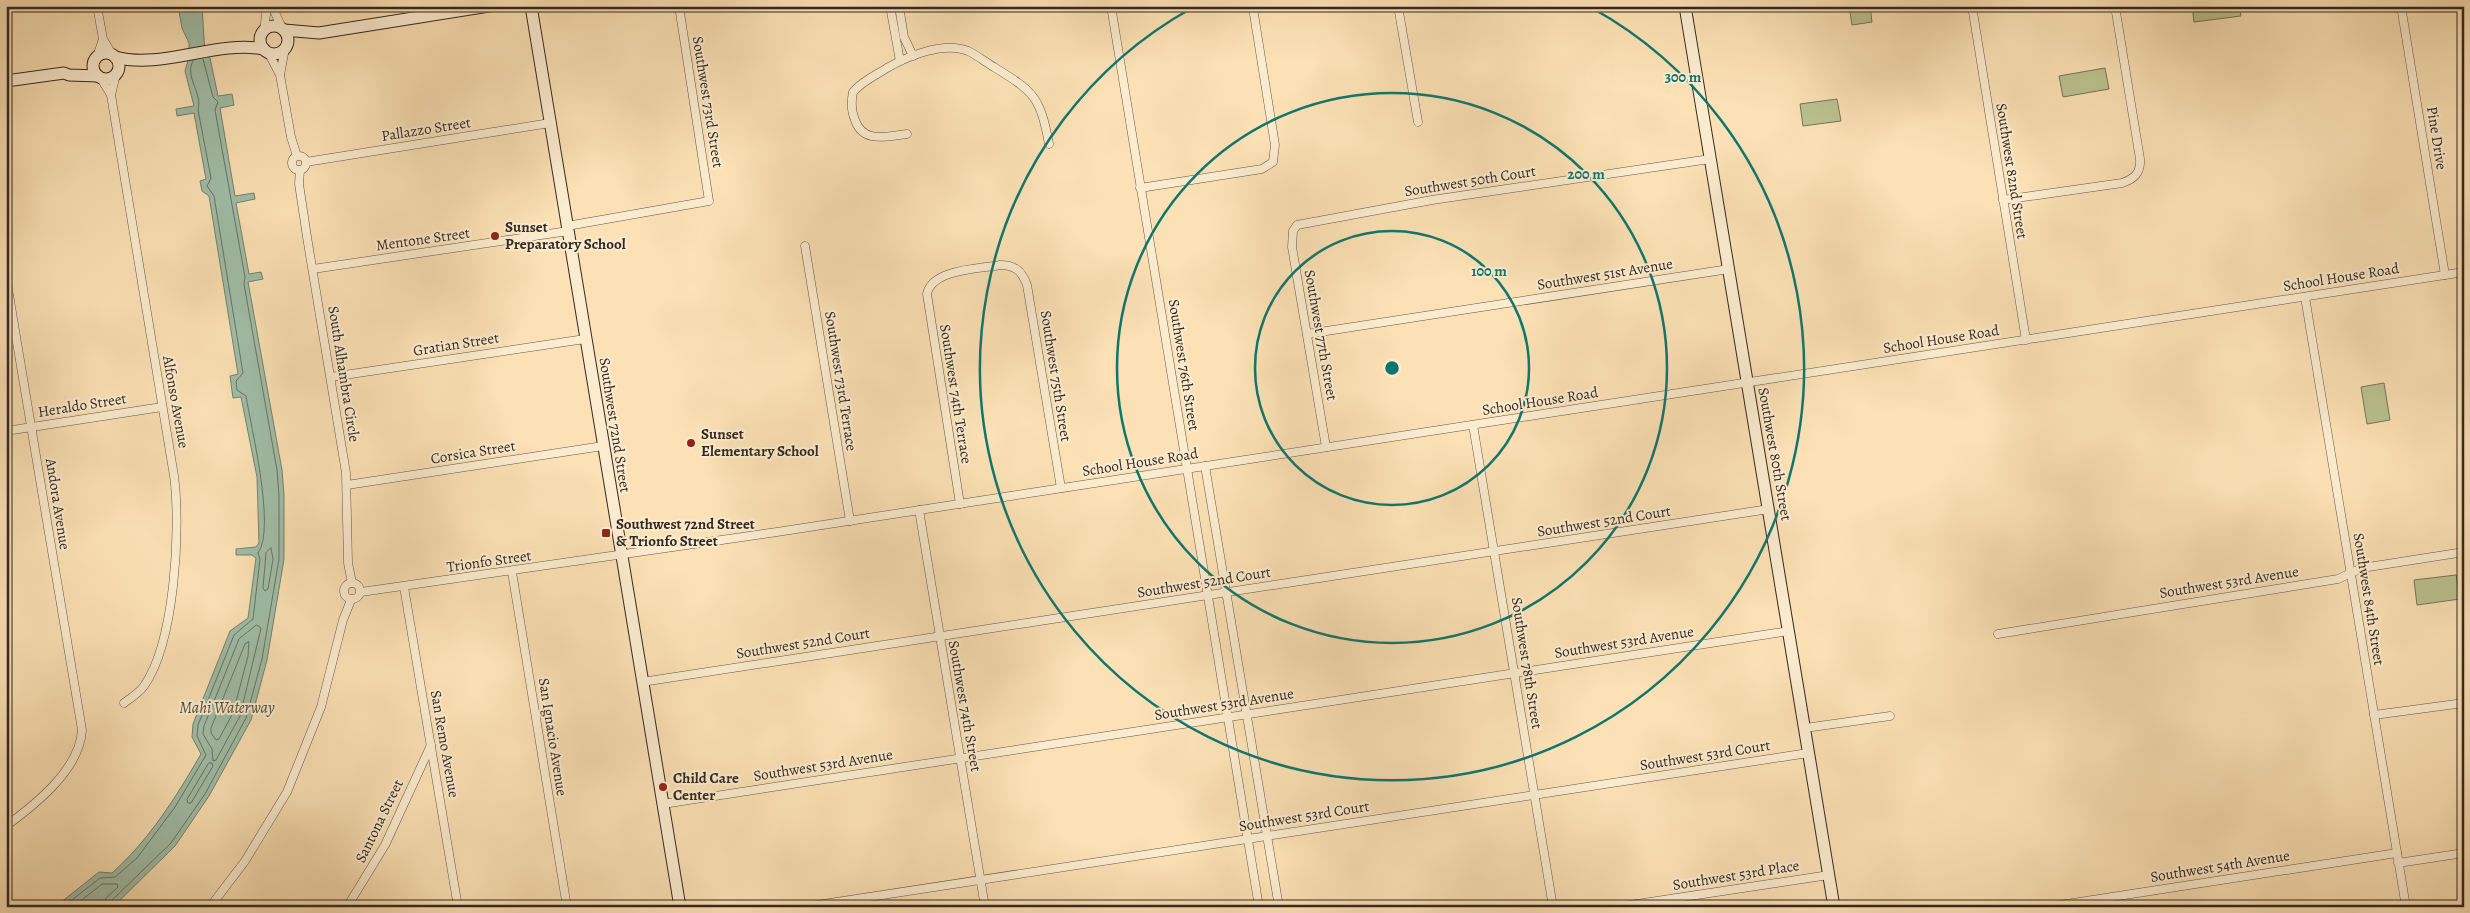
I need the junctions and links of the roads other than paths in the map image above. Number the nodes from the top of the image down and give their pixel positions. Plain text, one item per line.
1 (97, 6) edge
2 (267, 6) edge
3 (272, 6) edge
4 (489, 6) edge
5 (531, 6) edge
6 (679, 6) edge
7 (890, 6) edge
8 (899, 6) edge
9 (1111, 6) edge
10 (1398, 6) edge
11 (1685, 6) edge
12 (1972, 6) edge
13 (2115, 6) edge
14 (2401, 6) edge
15 (1253, 8) dead end
16 (901, 22) junction
17 (893, 24) junction
18 (283, 29) junction
19 (263, 32) junction
20 (319, 33) junction
21 (102, 39) junction
22 (237, 46) junction
23 (286, 47) junction
24 (266, 51) junction
25 (114, 56) junction
26 (912, 56) junction
27 (96, 58) junction
28 (138, 61) junction
29 (900, 61) junction
30 (117, 72) junction
31 (64, 73) junction
32 (280, 75) junction
33 (99, 77) junction
34 (6, 82) edge
35 (111, 95) junction
36 (1418, 122) dead end
37 (550, 124) junction
38 (907, 134) dead end
39 (1048, 144) dead end
40 (298, 156) junction
41 (1710, 159) junction
42 (306, 162) junction
43 (300, 170) junction
44 (1140, 188) junction
45 (2003, 200) junction
46 (709, 201) joint
47 (1294, 227) joint
48 (567, 228) junction
49 (805, 246) dead end
50 (312, 269) junction
51 (1728, 269) junction
52 (1018, 270) joint
53 (2464, 272) edge
54 (2445, 275) junction
55 (6, 277) edge
56 (2305, 296) junction
57 (1307, 334) junction
58 (585, 339) junction
59 (2026, 340) junction
60 (330, 377) junction
61 (1747, 383) junction
62 (162, 407) junction
63 (1473, 425) junction
64 (31, 427) junction
65 (6, 431) edge
66 (603, 446) junction
67 (1326, 448) junction
68 (1205, 466) junction
69 (1187, 468) junction
70 (347, 485) junction
71 (1061, 488) junction
72 (960, 504) junction
73 (1769, 509) junction
74 (919, 510) junction
75 (850, 521) junction
76 (1494, 552) junction
77 (2464, 552) edge
78 (621, 555) junction
79 (512, 572) junction
80 (2350, 573) junction
81 (352, 583) junction
82 (404, 587) junction
83 (361, 592) junction
84 (1227, 592) junction
85 (1206, 596) junction
86 (351, 600) junction
87 (1789, 631) junction
88 (1998, 634) dead end
89 (939, 637) junction
90 (1514, 673) junction
91 (642, 682) junction
92 (124, 702) dead end
93 (2464, 702) edge
94 (1246, 715) junction
95 (1890, 716) dead end
96 (2374, 716) junction
97 (1228, 718) junction
98 (1805, 728) junction
99 (431, 745) junction
100 (1808, 753) junction
101 (960, 758) junction
102 (1535, 795) junction
103 (663, 804) junction
104 (6, 826) edge
105 (1267, 836) junction
106 (1247, 839) junction
107 (2397, 853) junction
108 (2464, 853) edge
109 (2398, 864) junction
110 (1829, 875) junction
111 (981, 880) junction
112 (213, 906) edge
113 (347, 907) edge
114 (458, 907) edge
115 (567, 907) edge
116 (680, 907) edge
117 (804, 907) edge
118 (985, 907) edge
119 (1258, 907) edge
120 (1278, 907) edge
121 (1553, 907) edge
122 (1617, 907) edge
123 (1834, 907) edge
124 (2047, 907) edge
125 (2406, 907) edge

1 - 21 street
2 - 19 street
3 - 18 street
4 - 20 street
5 - 37 street, Southwest 72nd Street
6 - 46 street, Southwest 73rd Street
7 - 17 street
8 - 16 street
9 - 44 street, Southwest 76th Street
10 - 36 street
11 - 41 street, Southwest 80th Street
12 - 45 street, Southwest 82nd Street
13 - 45 street
14 - 54 street, Pine Drive
15 - 44 street
16 - 17 street
16 - 26 street
17 - 29 street
18 - 19 street
18 - 20 street
18 - 23 street
19 - 22 street
19 - 24 street
20 - 23 street
21 - 25 street
21 - 27 street
22 - 24 street
22 - 28 street
23 - 24 street
23 - 32 street
24 - 32 street
25 - 27 street
25 - 28 street
25 - 30 street
26 - 29 street
26 - 39 street
27 - 31 street
27 - 33 street
28 - 30 street
29 - 38 street
30 - 33 street
30 - 35 street, Alfonso Avenue
31 - 33 street
31 - 34 street
32 - 40 street
33 - 35 street, Alfonso Avenue
35 - 62 street, Alfonso Avenue
37 - 42 street, Pallazzo Street
37 - 48 street, Southwest 72nd Street
40 - 42 street
40 - 43 street
41 - 47 street, Southwest 50th Court
41 - 51 street, Southwest 80th Street
42 - 43 street
43 - 50 street, South Alhambra Circle
44 - 69 street, Southwest 76th Street
45 - 59 street, Southwest 82nd Street
46 - 48 street, Mentone Street
47 - 57 street, Southwest 77th Street
48 - 50 street, Mentone Street
48 - 58 street, Southwest 72nd Street
49 - 75 street, Southwest 73rd Terrace
50 - 60 street, South Alhambra Circle
51 - 57 street, Southwest 51st Avenue
51 - 61 street, Southwest 80th Street
52 - 71 street, Southwest 75th Street
52 - 72 street, Southwest 74th Terrace
53 - 54 street, School House Road
54 - 56 street, School House Road
55 - 64 street, Andora Avenue
56 - 59 street, School House Road
56 - 80 street, Southwest 84th Street
57 - 67 street, Southwest 77th Street
58 - 60 street, Gratian Street
58 - 66 street, Southwest 72nd Street
59 - 61 street, School House Road
60 - 70 street, South Alhambra Circle
61 - 63 street, School House Road
61 - 73 street, Southwest 80th Street
62 - 64 street, Heraldo Street
62 - 92 street, Alfonso Avenue
63 - 67 street, School House Road
63 - 76 street, Southwest 78th Street
64 - 65 street, Heraldo Street
64 - 104 street, Andora Avenue
66 - 70 street, Corsica Street
66 - 78 street, Southwest 72nd Street
67 - 68 street, School House Road
68 - 69 street, School House Road
68 - 84 street
69 - 71 street, School House Road
69 - 85 street, Southwest 76th Street
70 - 81 street, South Alhambra Circle
71 - 72 street, School House Road
72 - 74 street, School House Road
73 - 76 street, Southwest 52nd Court
73 - 87 street, Southwest 80th Street
74 - 75 street, School House Road
74 - 89 street, Southwest 74th Street
75 - 78 street, School House Road
76 - 84 street, Southwest 52nd Court
76 - 90 street, Southwest 78th Street
77 - 80 street, Southwest 53rd Avenue
78 - 79 street, Trionfo Street
78 - 91 street, Southwest 72nd Street
79 - 82 street, Trionfo Street
79 - 115 street, San Ignacio Avenue
80 - 88 street, Southwest 53rd Avenue
80 - 96 street, Southwest 84th Street
81 - 83 street
81 - 86 street
82 - 83 street, Trionfo Street
82 - 99 street, San Remo Avenue
83 - 86 street
84 - 85 street, Southwest 52nd Court
84 - 94 street
85 - 89 street, Southwest 52nd Court
85 - 97 street, Southwest 76th Street
86 - 112 street
87 - 90 street, Southwest 53rd Avenue
87 - 98 street, Southwest 80th Street
89 - 91 street, Southwest 52nd Court
89 - 101 street, Southwest 74th Street
90 - 94 street, Southwest 53rd Avenue
90 - 102 street, Southwest 78th Street
91 - 103 street, Southwest 72nd Street
93 - 96 street
94 - 97 street, Southwest 53rd Avenue
94 - 105 street
95 - 98 street
96 - 107 street, Southwest 84th Street
97 - 101 street, Southwest 53rd Avenue
97 - 106 street, Southwest 76th Street
98 - 100 street, Southwest 80th Street
99 - 113 street, Santona Street
99 - 114 street, San Remo Avenue
100 - 102 street, Southwest 53rd Court
100 - 110 street, Southwest 80th Street
101 - 103 street, Southwest 53rd Avenue
101 - 111 street, Southwest 74th Street
102 - 105 street, Southwest 53rd Court
102 - 121 street, Southwest 78th Street
103 - 116 street, Southwest 72nd Street
105 - 106 street, Southwest 53rd Court
105 - 120 street
106 - 111 street, Southwest 53rd Court
106 - 119 street, Southwest 76th Street
107 - 109 street, Southwest 84th Street
107 - 124 street, Southwest 54th Avenue
108 - 109 street
109 - 125 street, Southwest 84th Street
110 - 122 street, Southwest 53rd Place
110 - 123 street, Southwest 80th Street
111 - 117 street, Southwest 53rd Court
111 - 118 street, Southwest 74th Street

